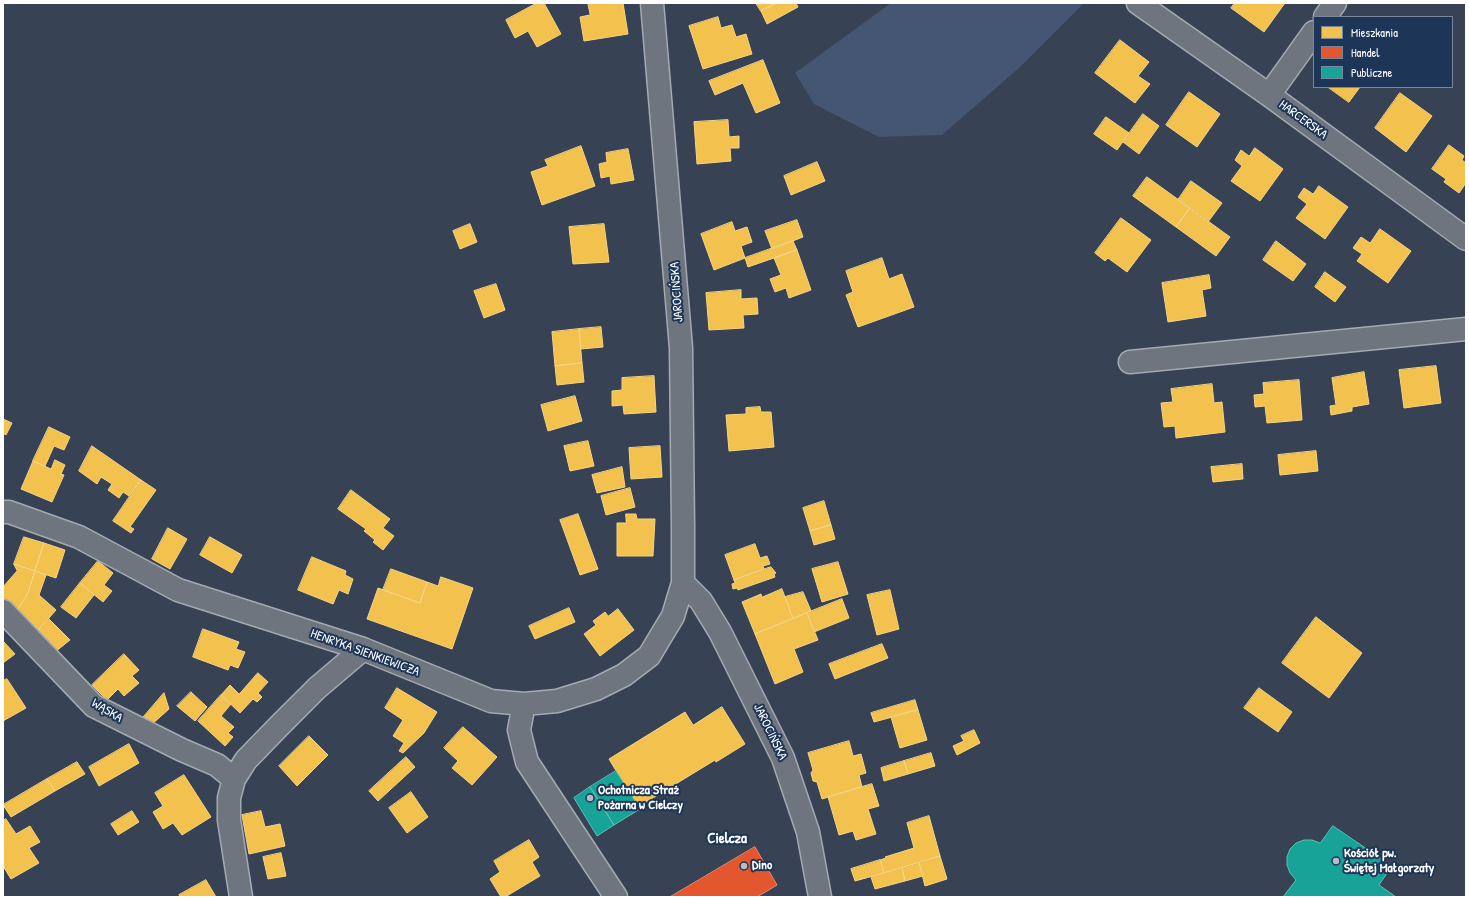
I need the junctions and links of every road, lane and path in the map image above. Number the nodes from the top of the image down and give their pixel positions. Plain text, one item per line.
1 (652, 3) edge
2 (1138, 3) edge
3 (1335, 3) edge
4 (1326, 16) edge
5 (1313, 33) edge
6 (1269, 95) junction
7 (1466, 239) edge
8 (1466, 329) edge
9 (1130, 362) dead end
10 (3, 512) edge
11 (683, 583) junction
12 (3, 611) edge
13 (363, 649) junction
14 (524, 704) junction
15 (234, 779) junction
16 (241, 897) edge
17 (616, 897) edge
18 (820, 897) edge

1 - 11 street, JAROCIŃSKA
2 - 6 street, HARCERSKA
3 - 4 street
5 - 6 street
6 - 7 street, HARCERSKA
8 - 9 street
10 - 13 street, HENRYKA SIENKIEWICZA
11 - 14 street, JAROCIŃSKA
11 - 18 street, JAROCIŃSKA
12 - 15 street, WĄSKA
13 - 14 street, HENRYKA SIENKIEWICZA
13 - 15 street
14 - 17 street
15 - 16 street

